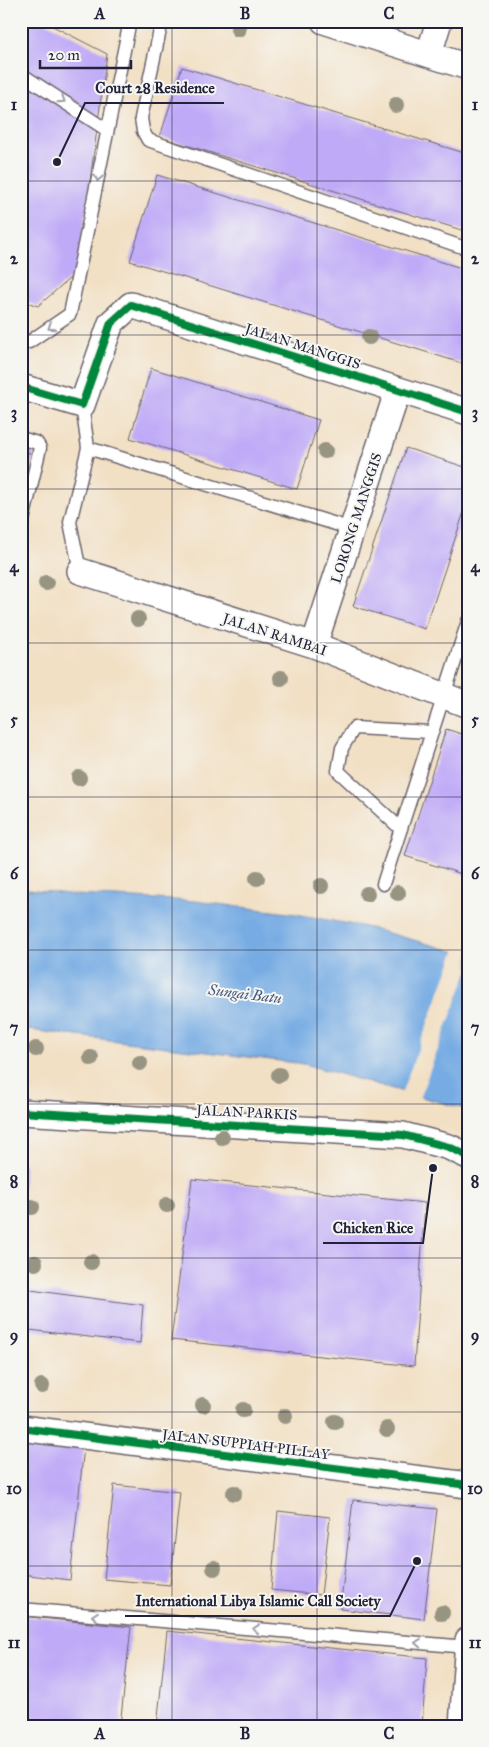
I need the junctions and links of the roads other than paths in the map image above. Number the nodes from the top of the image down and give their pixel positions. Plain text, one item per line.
1 (130, 21) edge
2 (162, 21) edge
3 (324, 21) edge
4 (440, 21) edge
5 (430, 54) junction
6 (468, 67) edge
7 (21, 74) edge
8 (107, 130) junction
9 (468, 249) edge
10 (21, 340) edge
11 (21, 387) edge
12 (398, 390) junction
13 (82, 405) junction
14 (468, 412) edge
15 (21, 438) edge
16 (88, 448) junction
17 (21, 529) edge
18 (352, 529) junction
19 (80, 571) joint
20 (468, 621) edge
21 (314, 645) junction
22 (443, 696) junction
23 (468, 704) edge
24 (431, 732) junction
25 (401, 830) junction
26 (383, 884) dead end
27 (21, 1112) edge
28 (468, 1156) edge
29 (21, 1428) edge
30 (468, 1485) edge
31 (21, 1609) edge
32 (467, 1643) edge
33 (462, 1726) edge

1 - 8 lane
2 - 9 lane
3 - 5 street
4 - 5 street
5 - 6 street
7 -> 8 lane
8 -> 10 lane
11 - 13 street
12 - 13 street, JALAN MANGGIS
12 - 14 street, JALAN MANGGIS
12 - 18 street, LORONG MANGGIS
13 - 16 lane
15 - 17 lane
16 - 18 lane
16 - 19 lane
18 - 21 street, LORONG MANGGIS
19 - 21 street, JALAN RAMBAI
20 - 22 lane
21 - 22 street, JALAN RAMBAI
22 - 23 street, JALAN RAMBAI
22 - 24 lane
24 - 25 lane
24 - 25 lane
25 - 26 lane
27 - 28 street, JALAN PARKIS
29 - 30 street, JALAN SUPPIAH PILLAY
32 -> 31 lane
32 - 33 street

